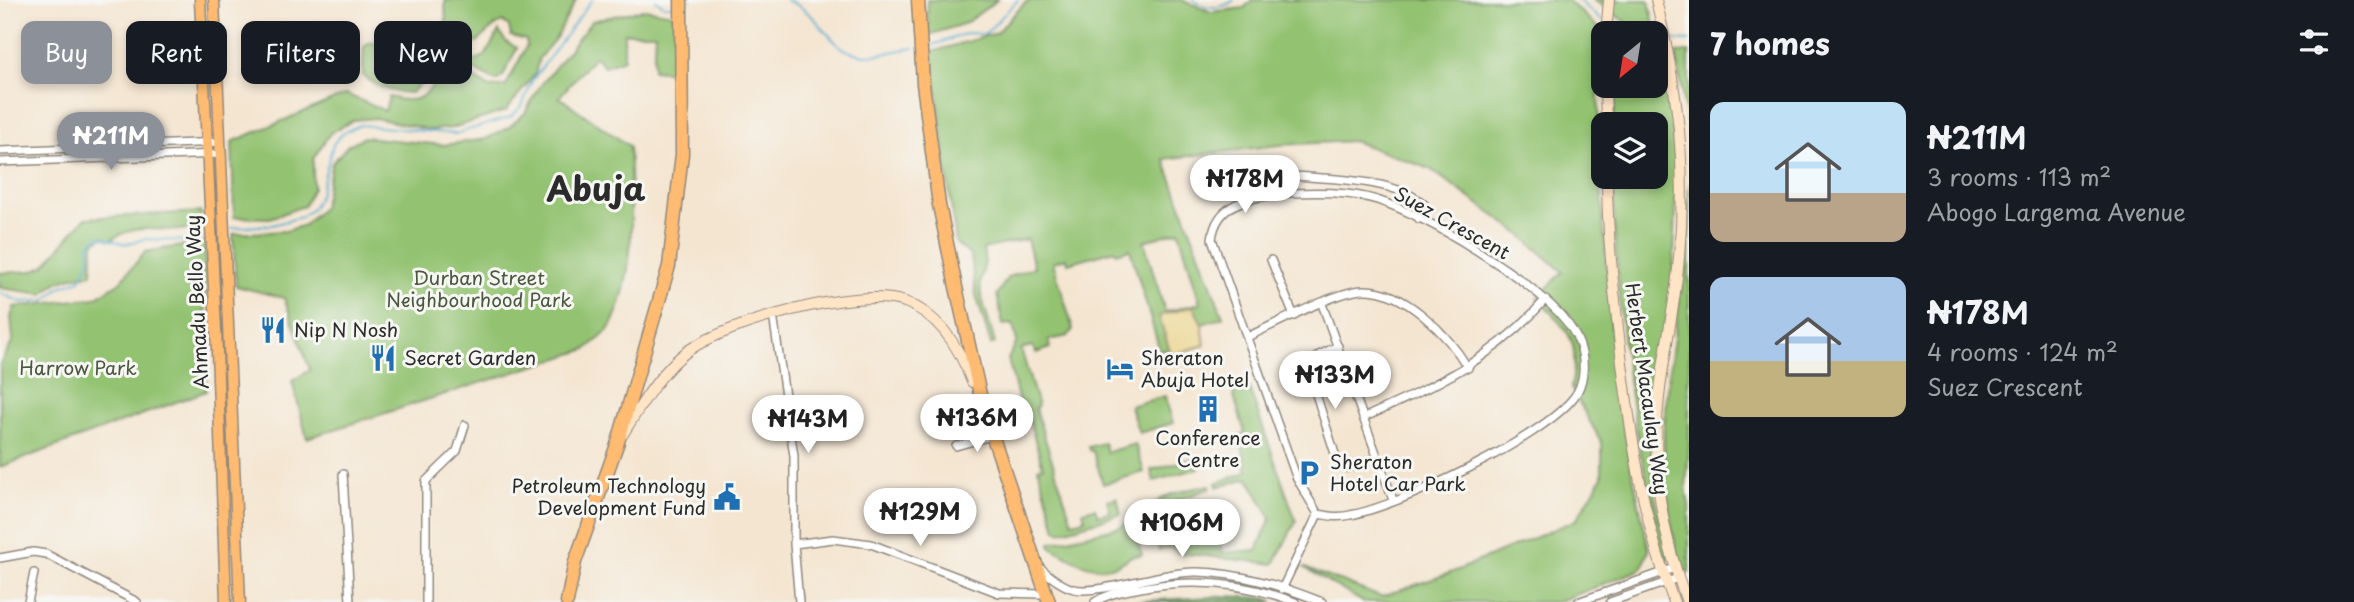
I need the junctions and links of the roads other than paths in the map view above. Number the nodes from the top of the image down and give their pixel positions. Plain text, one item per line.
1 (200, 0) edge
2 (214, 0) edge
3 (681, 0) edge
4 (918, 0) edge
5 (1609, 0) edge
6 (1656, 0) edge
7 (1607, 21) edge
8 (206, 142) junction
9 (220, 142) junction
10 (0, 151) edge
11 (220, 154) junction
12 (206, 155) junction
13 (0, 162) edge
14 (1294, 176) dead end
15 (1607, 189) edge
16 (1419, 219) junction
17 (1271, 260) dead end
18 (1545, 300) junction
19 (1322, 304) junction
20 (773, 315) junction
21 (1294, 316) junction
22 (1247, 337) junction
23 (1338, 345) junction
24 (1468, 368) junction
25 (983, 408) junction
26 (1363, 418) junction
27 (465, 425) dead end
28 (991, 436) junction
29 (618, 442) junction
30 (956, 446) dead end
31 (1378, 458) junction
32 (343, 474) dead end
33 (1393, 500) junction
34 (1318, 514) junction
35 (794, 544) junction
36 (0, 558) edge
37 (1033, 563) junction
38 (1662, 572) junction
39 (34, 573) dead end
40 (1676, 573) junction
41 (1666, 582) junction
42 (1283, 586) junction
43 (1280, 597) junction
44 (1047, 598) edge
45 (28, 602) edge
46 (137, 602) edge
47 (226, 602) edge
48 (240, 602) edge
49 (350, 602) edge
50 (426, 602) edge
51 (567, 602) edge
52 (799, 602) edge
53 (1095, 602) edge
54 (1295, 602) edge
55 (1322, 602) edge
56 (1578, 602) edge
57 (1610, 602) edge
58 (1674, 602) edge
59 (1687, 602) edge

1 - 8 main road, Ahmadu Bello Way
2 - 9 main road, Ahmadu Bello Way
3 - 29 highway
4 - 25 highway
5 - 7 main road
6 - 40 main road, Herbert Macaulay Way
8 - 9 street
8 - 10 street
8 - 12 main road, Ahmadu Bello Way
9 - 11 main road, Ahmadu Bello Way
11 - 12 street
11 - 48 main road, Ahmadu Bello Way
12 - 13 street
12 - 47 main road, Ahmadu Bello Way
14 - 16 street
15 - 38 main road, Herbert Macaulay Way
16 - 18 street, Suez Crescent
16 - 22 street, Suez Crescent
17 - 21 street
18 - 24 street
18 - 33 street, Suez Crescent
19 - 21 street
19 - 23 street
19 - 24 street
20 - 25 main road
20 - 29 main road
20 - 35 street
21 - 22 street
22 - 34 street, Suez Crescent
23 - 26 street
23 - 31 street
24 - 26 street
25 - 28 highway
26 - 31 street
27 - 50 street
28 - 30 street
28 - 37 highway
29 - 51 highway
31 - 33 street
32 - 49 street
33 - 34 street, Suez Crescent
34 - 42 street
35 - 44 street
35 - 52 street
36 - 46 street
37 - 42 street
37 - 44 highway
38 - 40 street
38 - 41 main road, Herbert Macaulay Way
38 - 56 street
39 - 45 street
40 - 41 street
40 - 59 main road, Herbert Macaulay Way
41 - 57 street
41 - 58 main road, Herbert Macaulay Way
42 - 43 street
42 - 55 street
43 - 53 street
43 - 54 street

